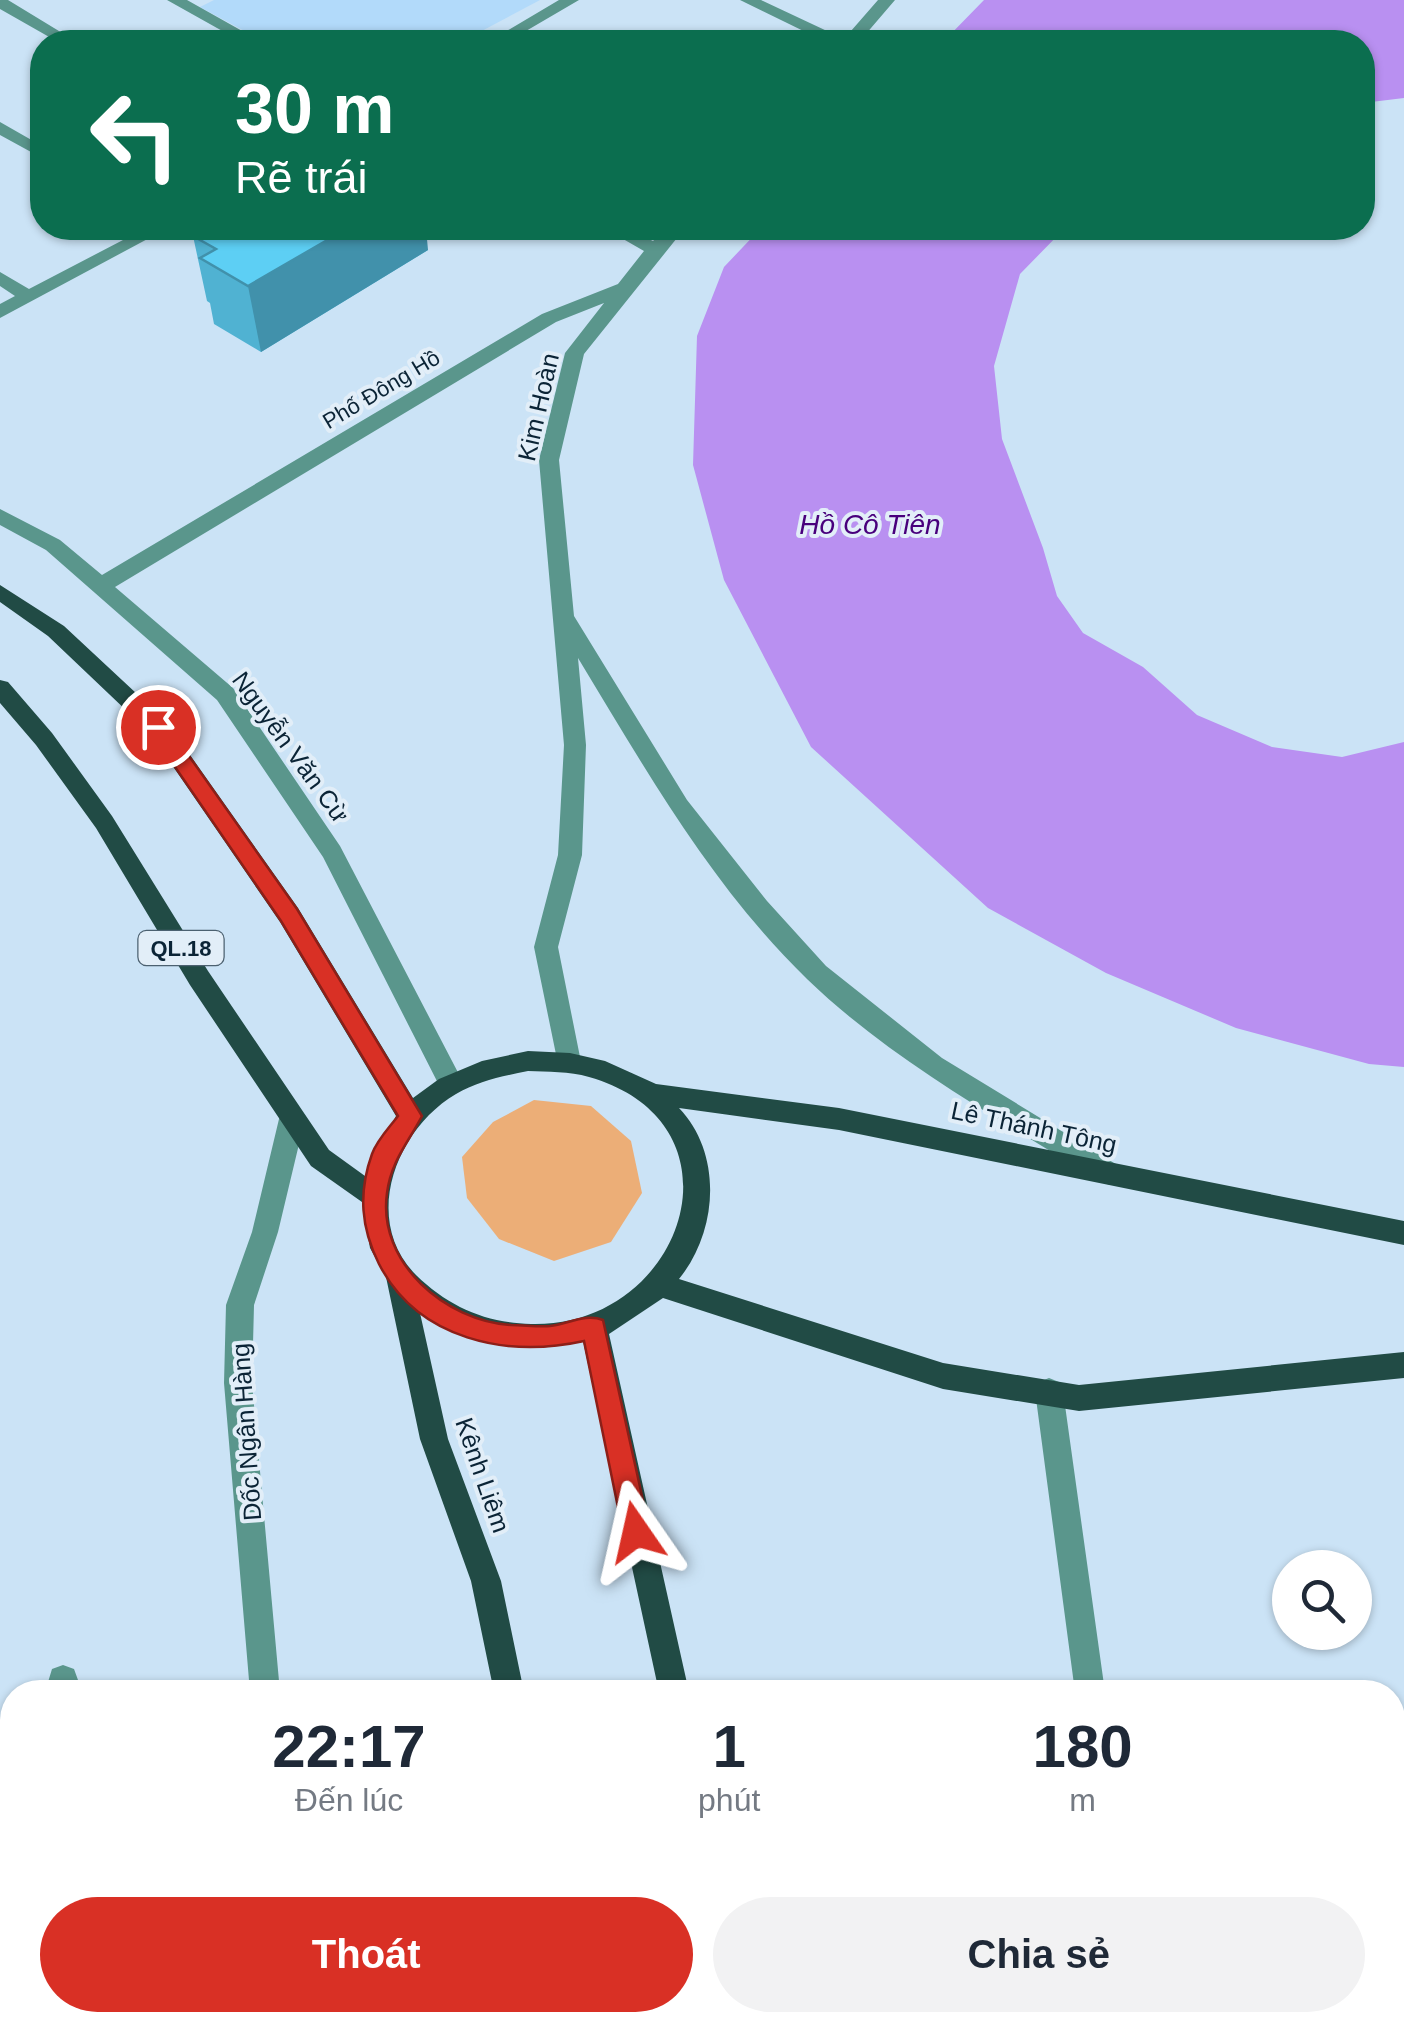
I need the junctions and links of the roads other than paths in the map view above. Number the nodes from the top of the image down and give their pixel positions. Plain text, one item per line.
1 (175, 0) edge
2 (570, 0) edge
3 (748, 0) edge
4 (887, 0) edge
5 (0, 2) edge
6 (48, 30) edge
7 (231, 30) edge
8 (518, 30) edge
9 (812, 30) edge
10 (861, 30) edge
11 (0, 127) edge
12 (30, 146) edge
13 (136, 240) edge
14 (637, 240) edge
15 (664, 240) edge
16 (655, 249) junction
17 (0, 278) edge
18 (625, 288) junction
19 (29, 297) junction
20 (0, 312) edge
21 (0, 516) edge
22 (100, 586) junction
23 (0, 592) edge
24 (561, 612) junction
25 (0, 688) edge
26 (568, 1062) junction
27 (452, 1084) junction
28 (649, 1094) junction
29 (410, 1116) junction
30 (292, 1119) junction
31 (1110, 1174) junction
32 (374, 1196) junction
33 (1404, 1232) edge
34 (399, 1278) junction
35 (661, 1285) junction
36 (594, 1328) junction
37 (1404, 1365) edge
38 (1049, 1391) junction
39 (264, 1680) edge
40 (507, 1680) edge
41 (671, 1680) edge
42 (1088, 1680) edge

1 - 7 street
2 - 8 street
3 - 9 street
4 - 10 street
5 - 6 street
11 - 12 street
13 - 19 street
14 - 16 street
15 - 16 street
16 - 18 street
17 - 19 street
18 - 22 street, Phố Đông Hồ
18 - 24 street, Kim Hoàn
19 - 20 street
21 - 22 street, Nguyễn Văn Cừ
22 - 27 street, Nguyễn Văn Cừ
23 - 29 main road
24 - 26 street, Kim Hoàn
24 - 31 street
25 - 30 main road, QL.18
26 - 27 main road
26 - 28 main road
27 - 29 main road
28 - 31 main road, Lê Thánh Tông
28 - 35 main road
29 - 32 main road
30 - 32 main road, QL.18
30 - 39 street, Dốc Ngân Hàng
31 - 33 main road, Lê Thánh Tông
32 - 34 main road
34 - 36 main road
34 - 40 main road, Kênh Liêm
35 - 36 main road
35 - 38 main road
36 - 41 main road
37 - 38 main road
38 - 42 street

